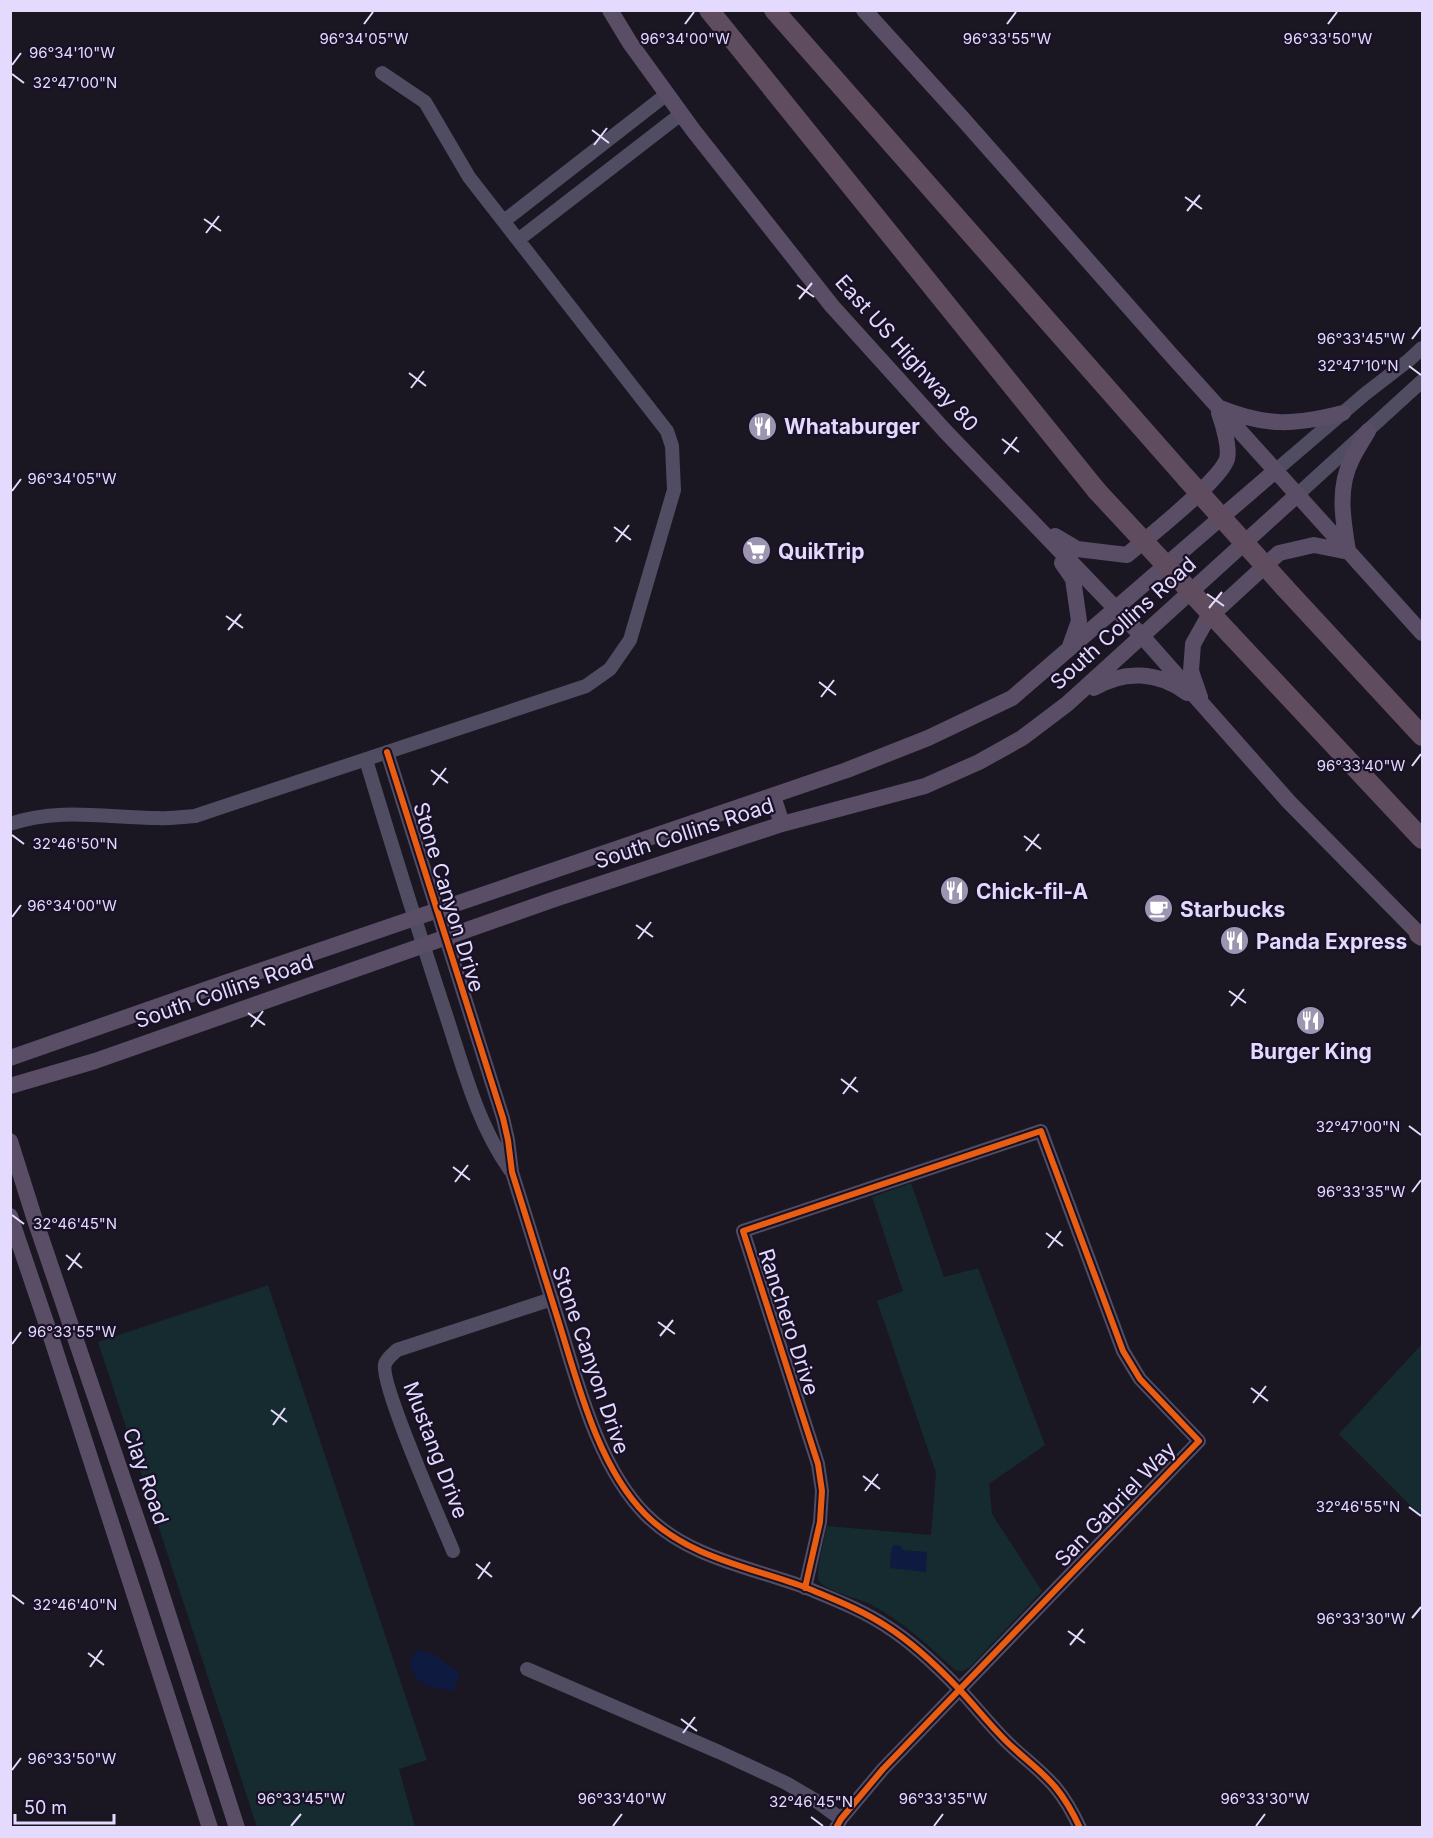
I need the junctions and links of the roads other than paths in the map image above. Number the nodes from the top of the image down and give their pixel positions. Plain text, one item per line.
1 (610, 10) edge
2 (709, 10) edge
3 (774, 10) edge
4 (864, 10) edge
5 (382, 73) dead end
6 (667, 94) junction
7 (681, 114) junction
8 (504, 221) junction
9 (518, 240) junction
10 (1422, 348) edge
11 (1422, 381) edge
12 (1217, 406) junction
13 (1343, 413) junction
14 (1368, 431) junction
15 (1275, 471) junction
16 (1297, 495) junction
17 (1035, 524) junction
18 (1349, 552) junction
19 (1116, 608) junction
20 (1422, 633) edge
21 (1142, 636) junction
22 (1068, 649) junction
23 (1067, 704) junction
24 (1204, 706) junction
25 (1422, 736) edge
26 (387, 752) junction
27 (366, 760) junction
28 (773, 796) junction
29 (782, 824) junction
30 (10, 825) edge
31 (1422, 839) edge
32 (437, 911) junction
33 (415, 919) junction
34 (1421, 935) edge
35 (445, 938) junction
36 (423, 945) junction
37 (481, 1049) junction
38 (460, 1056) junction
39 (10, 1058) edge
40 (10, 1086) edge
41 (1041, 1131) joint
42 (10, 1141) edge
43 (512, 1172) junction
44 (10, 1216) edge
45 (552, 1299) junction
46 (453, 1551) dead end
47 (806, 1588) junction
48 (527, 1669) dead end
49 (959, 1689) junction
50 (838, 1823) edge
51 (210, 1827) edge
52 (237, 1827) edge
53 (1080, 1827) edge

1 - 6 main road, East US Highway 80
2 - 31 highway, bridge
3 - 25 highway, bridge
4 - 12 main road
5 - 8 street
6 - 7 main road, East US Highway 80
6 - 8 street
7 - 9 street
7 - 17 main road, East US Highway 80
8 - 9 street
9 - 26 street
10 - 13 street
11 - 14 street
12 - 13 main road
12 - 15 main road
12 - 17 main road
13 - 15 street
14 - 16 street
14 - 18 main road
15 - 16 main road
15 - 19 main road, South Collins Road
16 - 18 main road
16 - 21 main road, South Collins Road
17 - 19 main road, East US Highway 80
17 - 22 main road
18 - 20 main road
18 - 24 main road
19 - 21 main road, East US Highway 80
19 - 22 main road, South Collins Road
21 - 23 main road, South Collins Road
21 - 24 main road, East US Highway 80
22 - 28 main road, South Collins Road
23 - 24 main road
23 - 29 main road, South Collins Road
24 - 34 main road, East US Highway 80
26 - 27 street
26 - 32 street, Stone Canyon Drive
27 - 30 street
27 - 33 street, Stone Canyon Drive
28 - 29 main road
28 - 32 main road, South Collins Road
29 - 35 main road, South Collins Road
32 - 33 main road, South Collins Road
32 - 35 street, Stone Canyon Drive
33 - 36 street, Stone Canyon Drive
33 - 39 main road, South Collins Road
35 - 36 main road, South Collins Road
35 - 37 street, Stone Canyon Drive
36 - 38 street, Stone Canyon Drive
36 - 40 main road, South Collins Road
37 - 38 street
37 - 43 street, Stone Canyon Drive
38 - 43 street, Stone Canyon Drive
41 - 47 street, Ranchero Drive
41 - 49 street, San Gabriel Way
42 - 52 main road, Clay Road
43 - 45 street, Stone Canyon Drive
44 - 51 main road
45 - 46 street, Mustang Drive
45 - 47 street, Stone Canyon Drive
47 - 49 street, Stone Canyon Drive
48 - 50 street
49 - 50 street
49 - 53 street, Stone Canyon Drive

